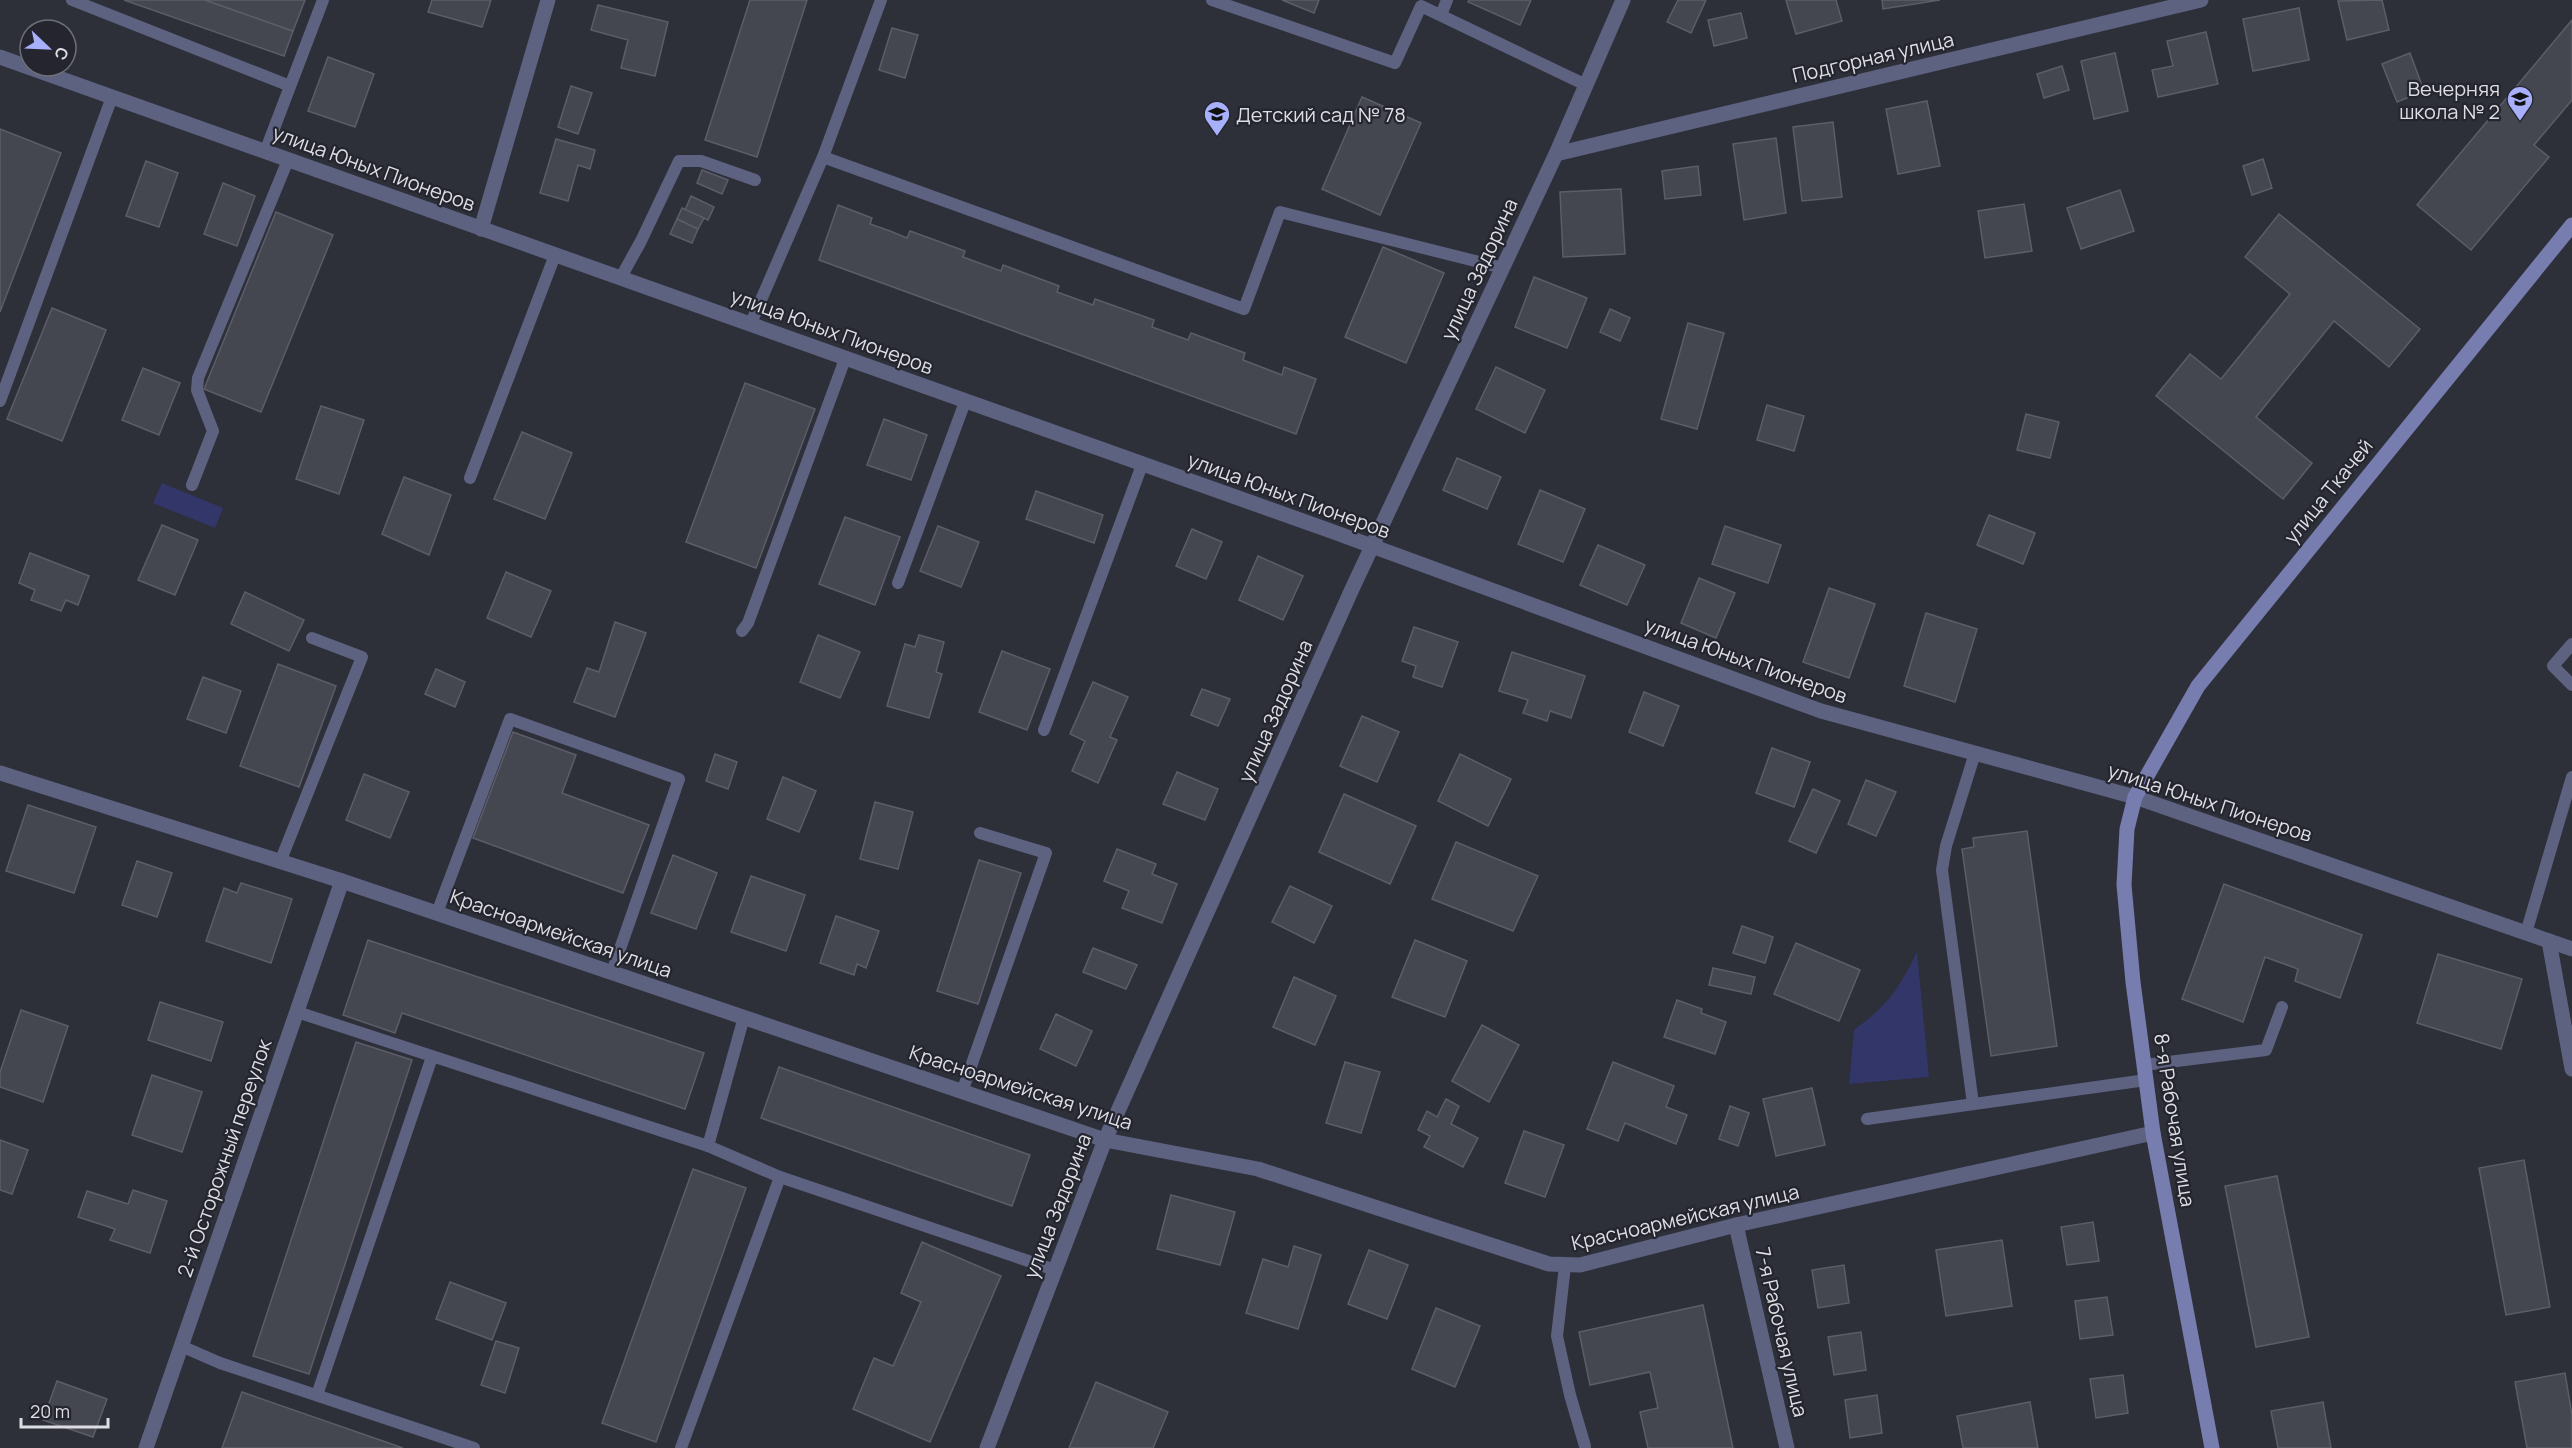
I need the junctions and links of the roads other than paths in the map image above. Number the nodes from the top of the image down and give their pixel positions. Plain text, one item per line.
1 (72, 0) edge
2 (323, 0) edge
3 (548, 0) edge
4 (881, 0) edge
5 (1212, 0) edge
6 (1447, 0) edge
7 (1623, 0) edge
8 (2201, 0) edge
9 (1441, 15) junction
10 (0, 57) edge
11 (1586, 85) junction
12 (290, 86) junction
13 (112, 97) junction
14 (266, 152) junction
15 (1556, 154) junction
16 (823, 157) junction
17 (288, 160) junction
18 (755, 180) dead end
19 (2572, 225) edge
20 (481, 229) junction
21 (555, 255) junction
22 (1503, 268) junction
23 (620, 279) junction
24 (751, 323) junction
25 (845, 359) junction
26 (0, 401) edge
27 (965, 402) junction
28 (1142, 465) junction
29 (470, 478) dead end
30 (192, 485) dead end
31 (1372, 547) junction
32 (898, 583) dead end
33 (742, 631) dead end
34 (312, 638) dead end
35 (2572, 644) edge
36 (2572, 685) edge
37 (1044, 730) dead end
38 (1975, 753) junction
39 (0, 773) edge
40 (2572, 777) edge
41 (2135, 796) junction
42 (980, 833) dead end
43 (280, 862) junction
44 (342, 881) junction
45 (437, 913) junction
46 (2526, 933) junction
47 (2549, 941) junction
48 (2572, 948) edge
49 (612, 972) junction
50 (2282, 1007) dead end
51 (297, 1012) junction
52 (744, 1017) junction
53 (432, 1057) junction
54 (2572, 1069) edge
55 (2145, 1072) junction
56 (962, 1092) junction
57 (1973, 1104) junction
58 (1867, 1119) dead end
59 (2152, 1133) junction
60 (1105, 1140) junction
61 (708, 1146) junction
62 (780, 1177) junction
63 (1736, 1225) junction
64 (1564, 1266) junction
65 (1055, 1270) junction
66 (181, 1346) junction
67 (317, 1395) junction
68 (1585, 1446) dead end
69 (146, 1448) edge
70 (474, 1448) edge
71 (681, 1448) edge
72 (987, 1448) edge
73 (1787, 1448) edge
74 (2212, 1448) edge

1 - 12 lane
2 - 12 lane
3 - 20 street
4 - 16 lane
5 - 9 lane
6 - 9 lane
7 - 11 street, улица Задорина
8 - 15 street, Подгорная улица
9 - 11 lane
10 - 13 street, улица Юных Пионеров
11 - 15 street, улица Задорина
12 - 14 lane
13 - 14 street, улица Юных Пионеров
13 - 26 lane
14 - 17 street, улица Юных Пионеров
15 - 22 street, улица Задорина
16 - 22 lane
16 - 24 lane
17 - 20 street, улица Юных Пионеров
17 - 30 lane
18 - 23 lane
19 - 41 street, улица Ткачей
20 - 21 street, улица Юных Пионеров
21 - 23 street, улица Юных Пионеров
21 - 29 lane
22 - 31 street, улица Задорина
23 - 24 street, улица Юных Пионеров
24 - 25 street, улица Юных Пионеров
25 - 27 street, улица Юных Пионеров
25 - 33 lane
27 - 28 street, улица Юных Пионеров
27 - 32 lane
28 - 31 street, улица Юных Пионеров
28 - 37 lane
31 - 38 street, улица Юных Пионеров
31 - 60 street, улица Задорина
34 - 43 lane
35 - 36 lane
38 - 41 street, улица Юных Пионеров
38 - 57 lane
39 - 43 street, Красноармейская улица
40 - 46 lane
41 - 46 street, улица Юных Пионеров
41 - 55 street, 8-я Рабочая улица
42 - 56 lane
43 - 44 street, Красноармейская улица
44 - 45 street, Красноармейская улица
44 - 51 street, 2-й Осторожный переулок
45 - 49 street, Красноармейская улица
45 - 49 lane
46 - 47 street, улица Юных Пионеров
47 - 48 street, улица Юных Пионеров
47 - 54 street
49 - 52 street, Красноармейская улица
50 - 55 lane
51 - 53 lane
51 - 66 street, 2-й Осторожный переулок
52 - 56 street, Красноармейская улица
52 - 61 lane
53 - 61 lane
53 - 67 lane
55 - 57 lane
55 - 59 street, 8-я Рабочая улица
56 - 60 street, Красноармейская улица
57 - 58 lane
59 - 63 street, Красноармейская улица
59 - 74 street, 8-я Рабочая улица
60 - 64 street, Красноармейская улица
60 - 65 street, улица Задорина
61 - 62 lane
62 - 65 lane
62 - 71 lane
63 - 64 street, Красноармейская улица
63 - 73 street, 7-я Рабочая улица
64 - 68 lane
65 - 72 street, улица Задорина
66 - 67 lane
66 - 69 street, 2-й Осторожный переулок
67 - 70 lane

